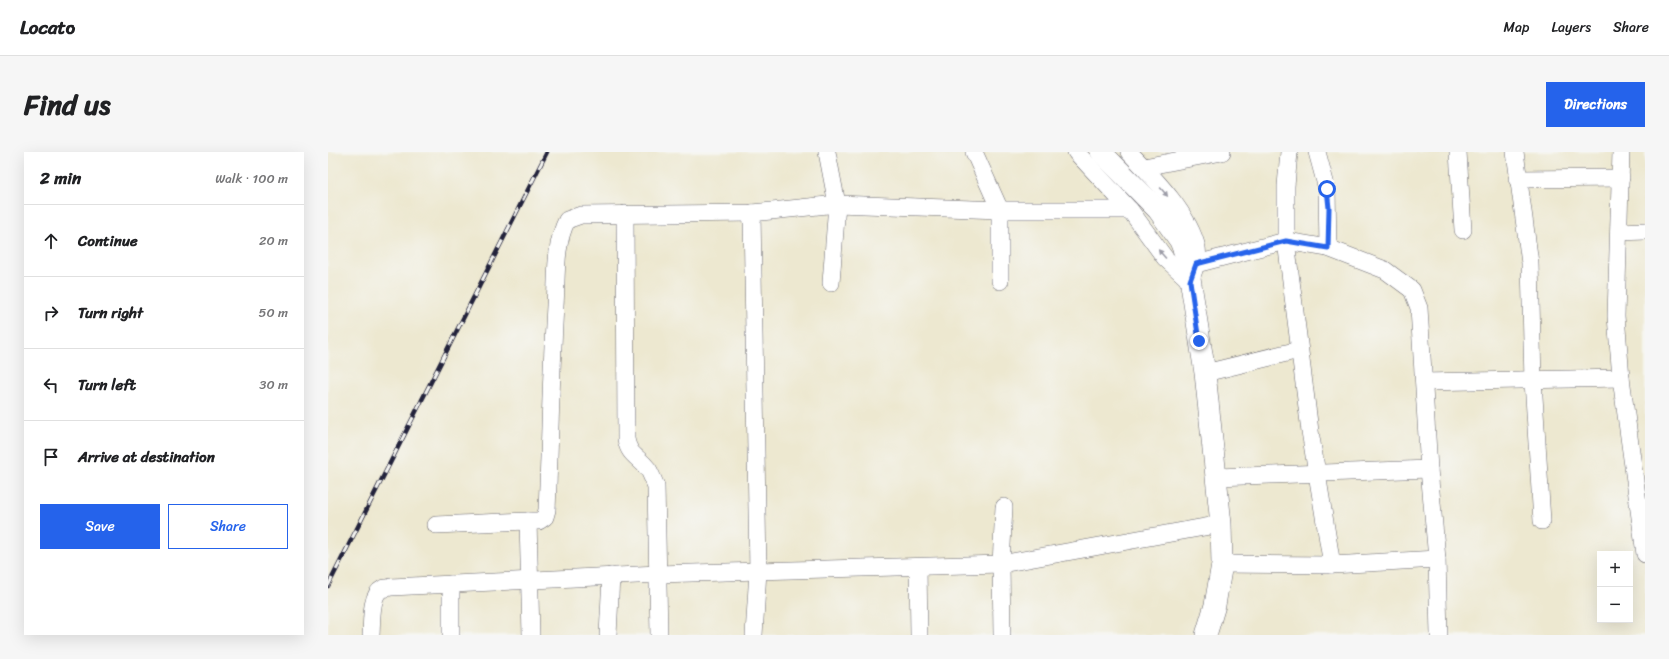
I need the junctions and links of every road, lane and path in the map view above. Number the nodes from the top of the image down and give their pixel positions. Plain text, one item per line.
1 (827, 152) edge
2 (974, 152) edge
3 (1076, 152) edge
4 (1101, 152) edge
5 (1129, 152) edge
6 (1222, 152) edge
7 (1289, 152) edge
8 (1317, 152) edge
9 (1458, 152) edge
10 (1515, 152) edge
11 (1622, 152) edge
12 (1144, 168) junction
13 (1621, 178) junction
14 (1518, 179) junction
15 (838, 204) junction
16 (1000, 210) junction
17 (1130, 210) junction
18 (625, 214) junction
19 (752, 214) junction
20 (1464, 230) dead end
21 (1645, 231) edge
22 (1619, 232) junction
23 (1286, 241) junction
24 (1328, 248) junction
25 (1193, 272) junction
26 (1000, 281) dead end
27 (831, 283) dead end
28 (1299, 350) junction
29 (1205, 373) junction
30 (1621, 378) junction
31 (1533, 381) junction
32 (1424, 382) junction
33 (1429, 469) junction
34 (1317, 475) junction
35 (1217, 477) junction
36 (1004, 507) dead end
37 (528, 521) junction
38 (1542, 521) dead end
39 (1221, 524) junction
40 (436, 525) dead end
41 (1645, 554) edge
42 (1437, 559) junction
43 (1001, 564) junction
44 (1222, 564) junction
45 (1332, 565) junction
46 (918, 567) junction
47 (758, 572) junction
48 (658, 574) junction
49 (611, 576) junction
50 (530, 581) junction
51 (451, 584) junction
52 (371, 635) edge
53 (451, 635) edge
54 (531, 635) edge
55 (608, 635) edge
56 (659, 635) edge
57 (754, 635) edge
58 (919, 635) edge
59 (1002, 635) edge
60 (1206, 635) edge
61 (1439, 635) edge

1 - 15 street
2 - 16 street
3 - 17 street
4 - 25 street
5 - 12 street
6 - 12 street
7 - 23 street
8 - 24 street
9 - 20 street
10 - 14 street
11 - 13 street
12 -> 25 street
13 - 14 street
13 - 22 street
14 - 31 street
15 - 16 street
15 - 19 street
15 - 27 street
16 - 17 street
16 - 26 street
25 -> 17 street
18 - 19 street
18 - 37 street
18 - 48 street
19 - 47 street
21 - 22 street
22 - 30 street
23 - 24 street
23 - 25 street
23 - 28 street
24 - 32 street
25 - 29 street
28 - 29 street
28 - 34 street
29 - 35 street
30 - 31 street
30 - 41 street
31 - 32 street
31 - 38 street
32 - 33 street
33 - 34 street
33 - 42 street
34 - 35 street
34 - 45 street
35 - 39 street
36 - 43 street
37 - 40 street
37 - 50 street
39 - 43 street
39 - 44 street
42 - 45 street
42 - 61 street
43 - 46 street
43 - 59 street
44 - 45 street
44 - 60 street
46 - 47 street
46 - 58 street
47 - 48 street
47 - 57 street
48 - 49 street
48 - 56 street
49 - 50 street
49 - 55 street
50 - 51 street
50 - 54 street
51 - 52 street
51 - 53 street

